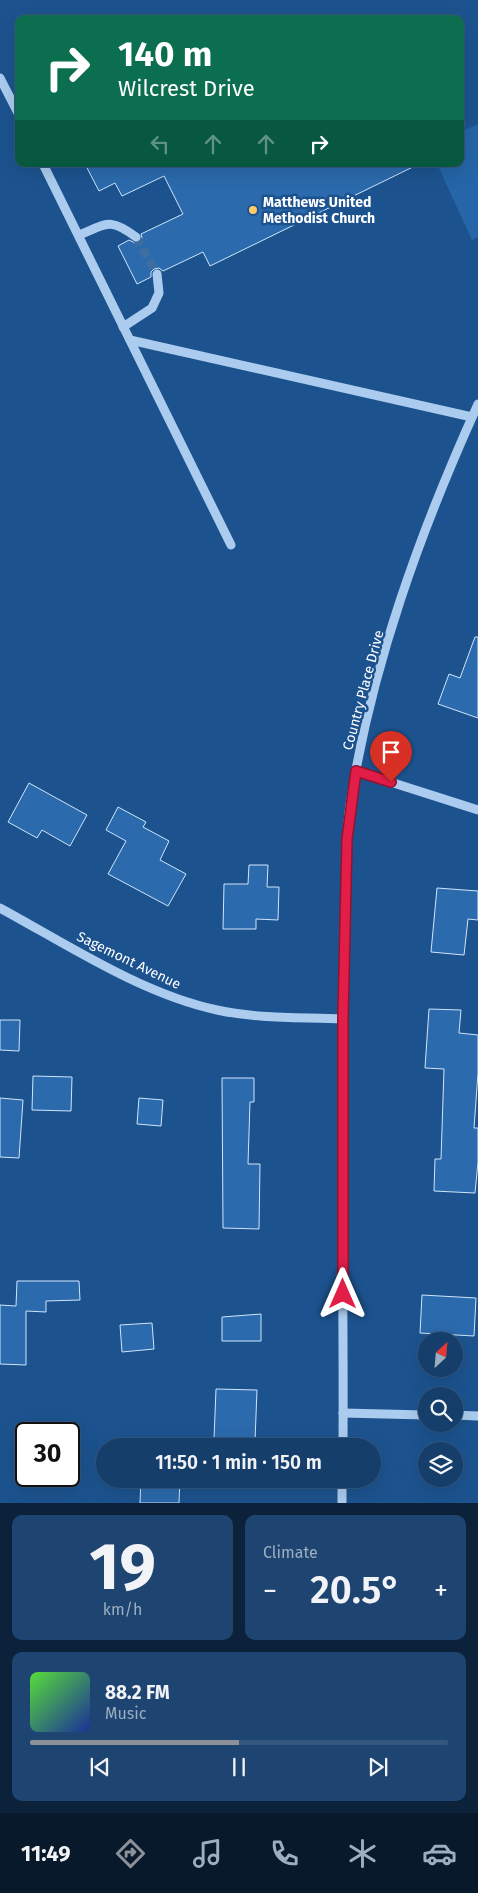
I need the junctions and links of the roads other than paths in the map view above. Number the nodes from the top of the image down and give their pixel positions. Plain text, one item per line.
1 (0, 78) edge
2 (15, 107) edge
3 (44, 167) edge
4 (79, 236) junction
5 (136, 237) tunnel mouth
6 (156, 274) tunnel mouth
7 (124, 327) junction
8 (130, 340) junction
9 (478, 404) edge
10 (472, 417) junction
11 (231, 545) dead end
12 (356, 771) junction
13 (478, 810) edge
14 (0, 908) edge
15 (343, 1018) junction
16 (343, 1413) junction
17 (418, 1415) edge
18 (463, 1415) edge
19 (478, 1416) edge
20 (343, 1438) edge
21 (342, 1488) edge
22 (342, 1503) edge

1 - 2 street
3 - 4 street
4 - 5 street
4 - 7 street
6 - 7 street
7 - 8 street
8 - 10 street
8 - 11 street
9 - 10 street, Country Place Drive
10 - 12 street, Country Place Drive
12 - 13 street
12 - 15 street, Country Place Drive
14 - 15 street, Sagemont Avenue
15 - 16 street, Country Place Drive
16 - 17 street
16 - 20 street, Country Place Drive
18 - 19 street
21 - 22 street

